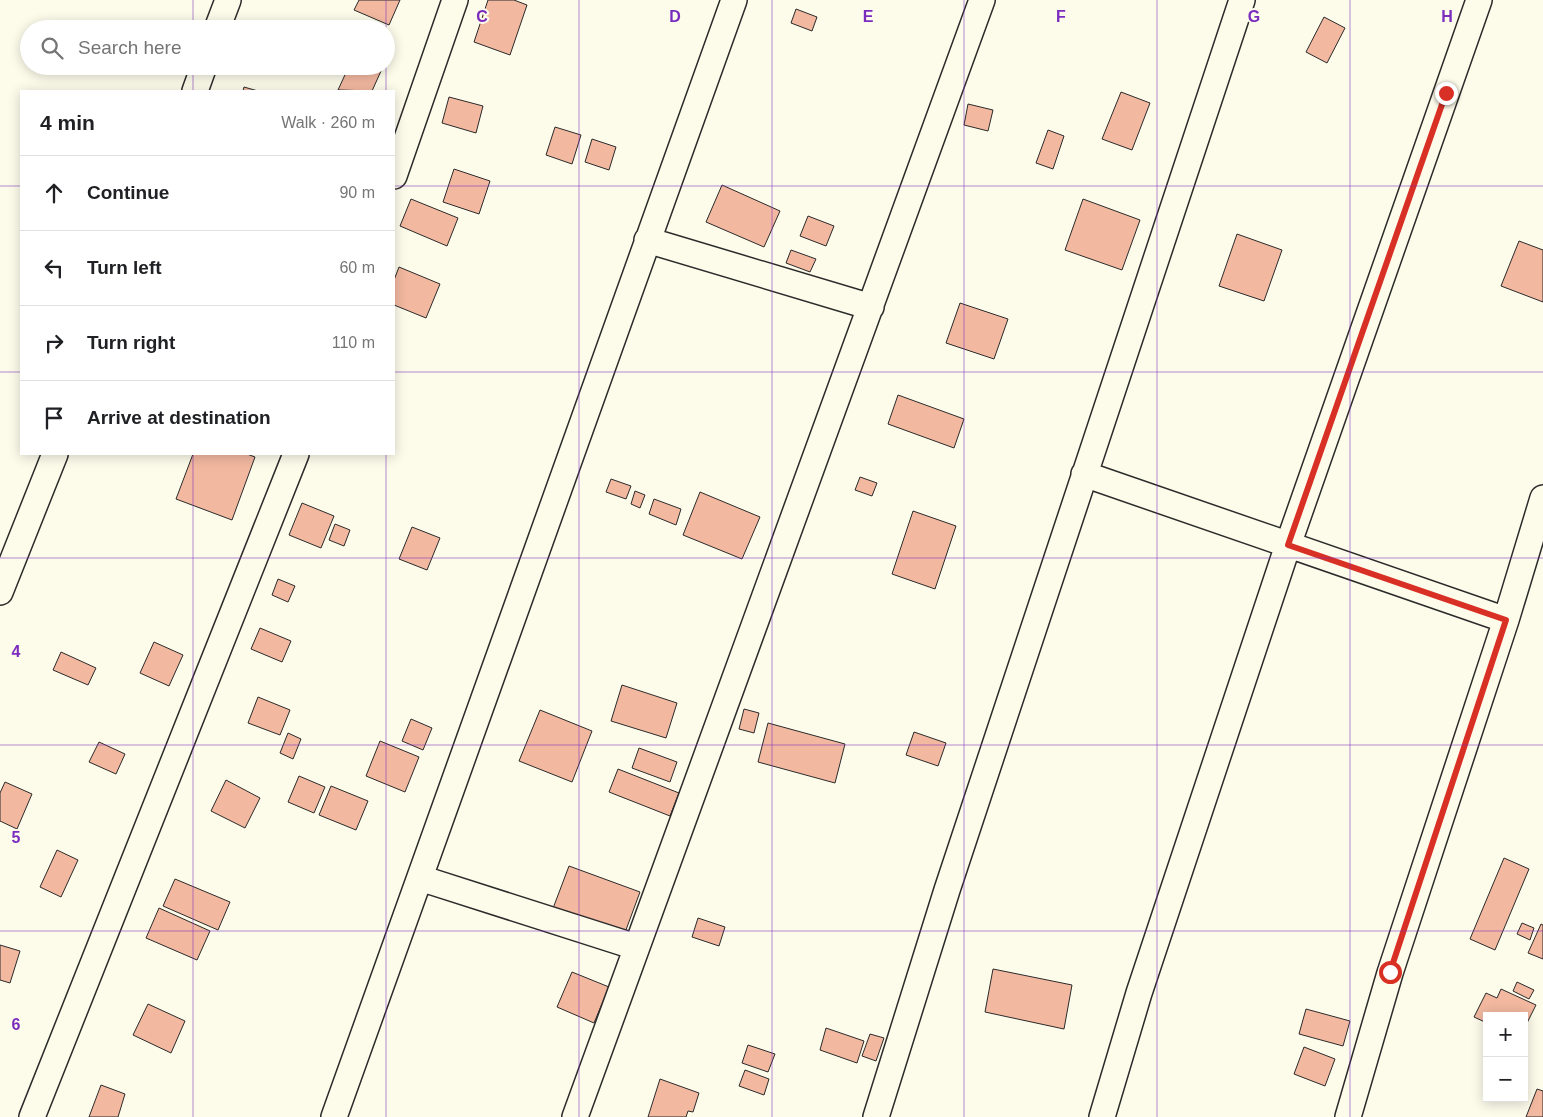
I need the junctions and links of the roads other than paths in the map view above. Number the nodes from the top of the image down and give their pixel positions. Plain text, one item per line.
1 (228, 0) edge
2 (455, 0) edge
3 (734, 0) edge
4 (982, 0) edge
5 (1242, 0) edge
6 (1479, 0) edge
7 (220, 20) edge
8 (200, 75) edge
9 (194, 90) edge
10 (395, 173) edge
11 (647, 240) junction
12 (871, 308) junction
13 (55, 455) edge
14 (296, 455) edge
15 (1084, 474) junction
16 (1543, 498) edge
17 (1288, 545) junction
18 (0, 592) edge
19 (1506, 620) junction
20 (420, 878) junction
21 (636, 947) junction
22 (32, 1117) edge
23 (334, 1117) edge
24 (575, 1117) edge
25 (876, 1117) edge
26 (1102, 1117) edge
27 (1348, 1117) edge

1 - 7 street
2 - 10 street
3 - 11 street
4 - 12 street
5 - 15 street
6 - 17 street
8 - 9 street
11 - 12 street
11 - 20 street
12 - 21 street
13 - 18 street
14 - 22 street
15 - 17 street
15 - 25 street
16 - 19 street
17 - 19 street
17 - 26 street
19 - 27 street
20 - 21 street
20 - 23 street
21 - 24 street

